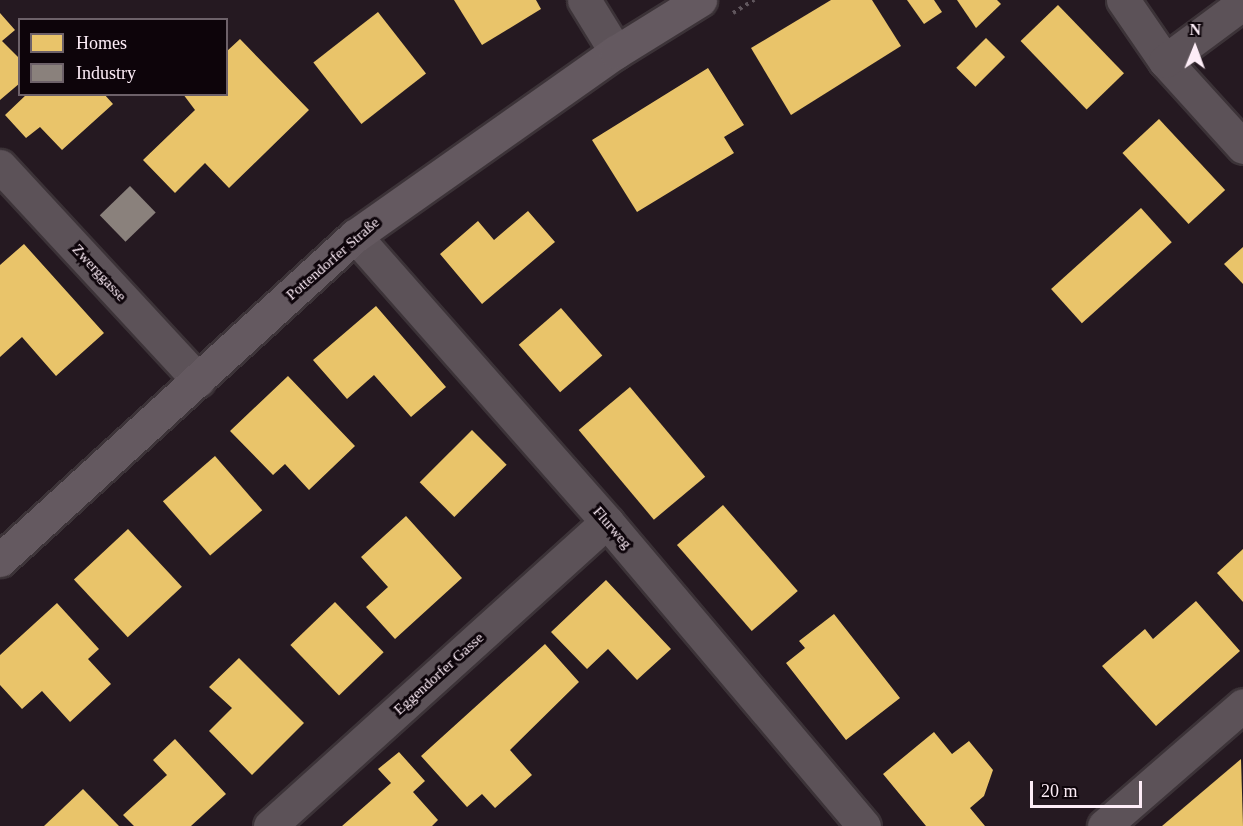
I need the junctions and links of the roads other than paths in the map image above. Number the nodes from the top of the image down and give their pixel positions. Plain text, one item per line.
1 (584, 0) edge
2 (700, 0) edge
3 (1123, 0) edge
4 (1243, 3) edge
5 (616, 52) junction
6 (1165, 61) junction
7 (1243, 147) edge
8 (0, 166) edge
9 (355, 236) junction
10 (198, 380) junction
11 (607, 522) junction
12 (0, 560) edge
13 (1243, 705) edge
14 (270, 826) edge
15 (864, 826) edge
16 (1104, 826) edge

1 - 5 street
2 - 5 main road, Pottendorfer Straße
3 - 6 street
4 - 6 street
5 - 9 main road, Pottendorfer Straße
6 - 7 street
8 - 10 street, Zwerggasse
9 - 10 main road, Pottendorfer Straße
9 - 11 street, Flurweg
10 - 12 main road, Pottendorfer Straße
11 - 14 street, Eggendorfer Gasse
11 - 15 street, Flurweg
13 - 16 street

